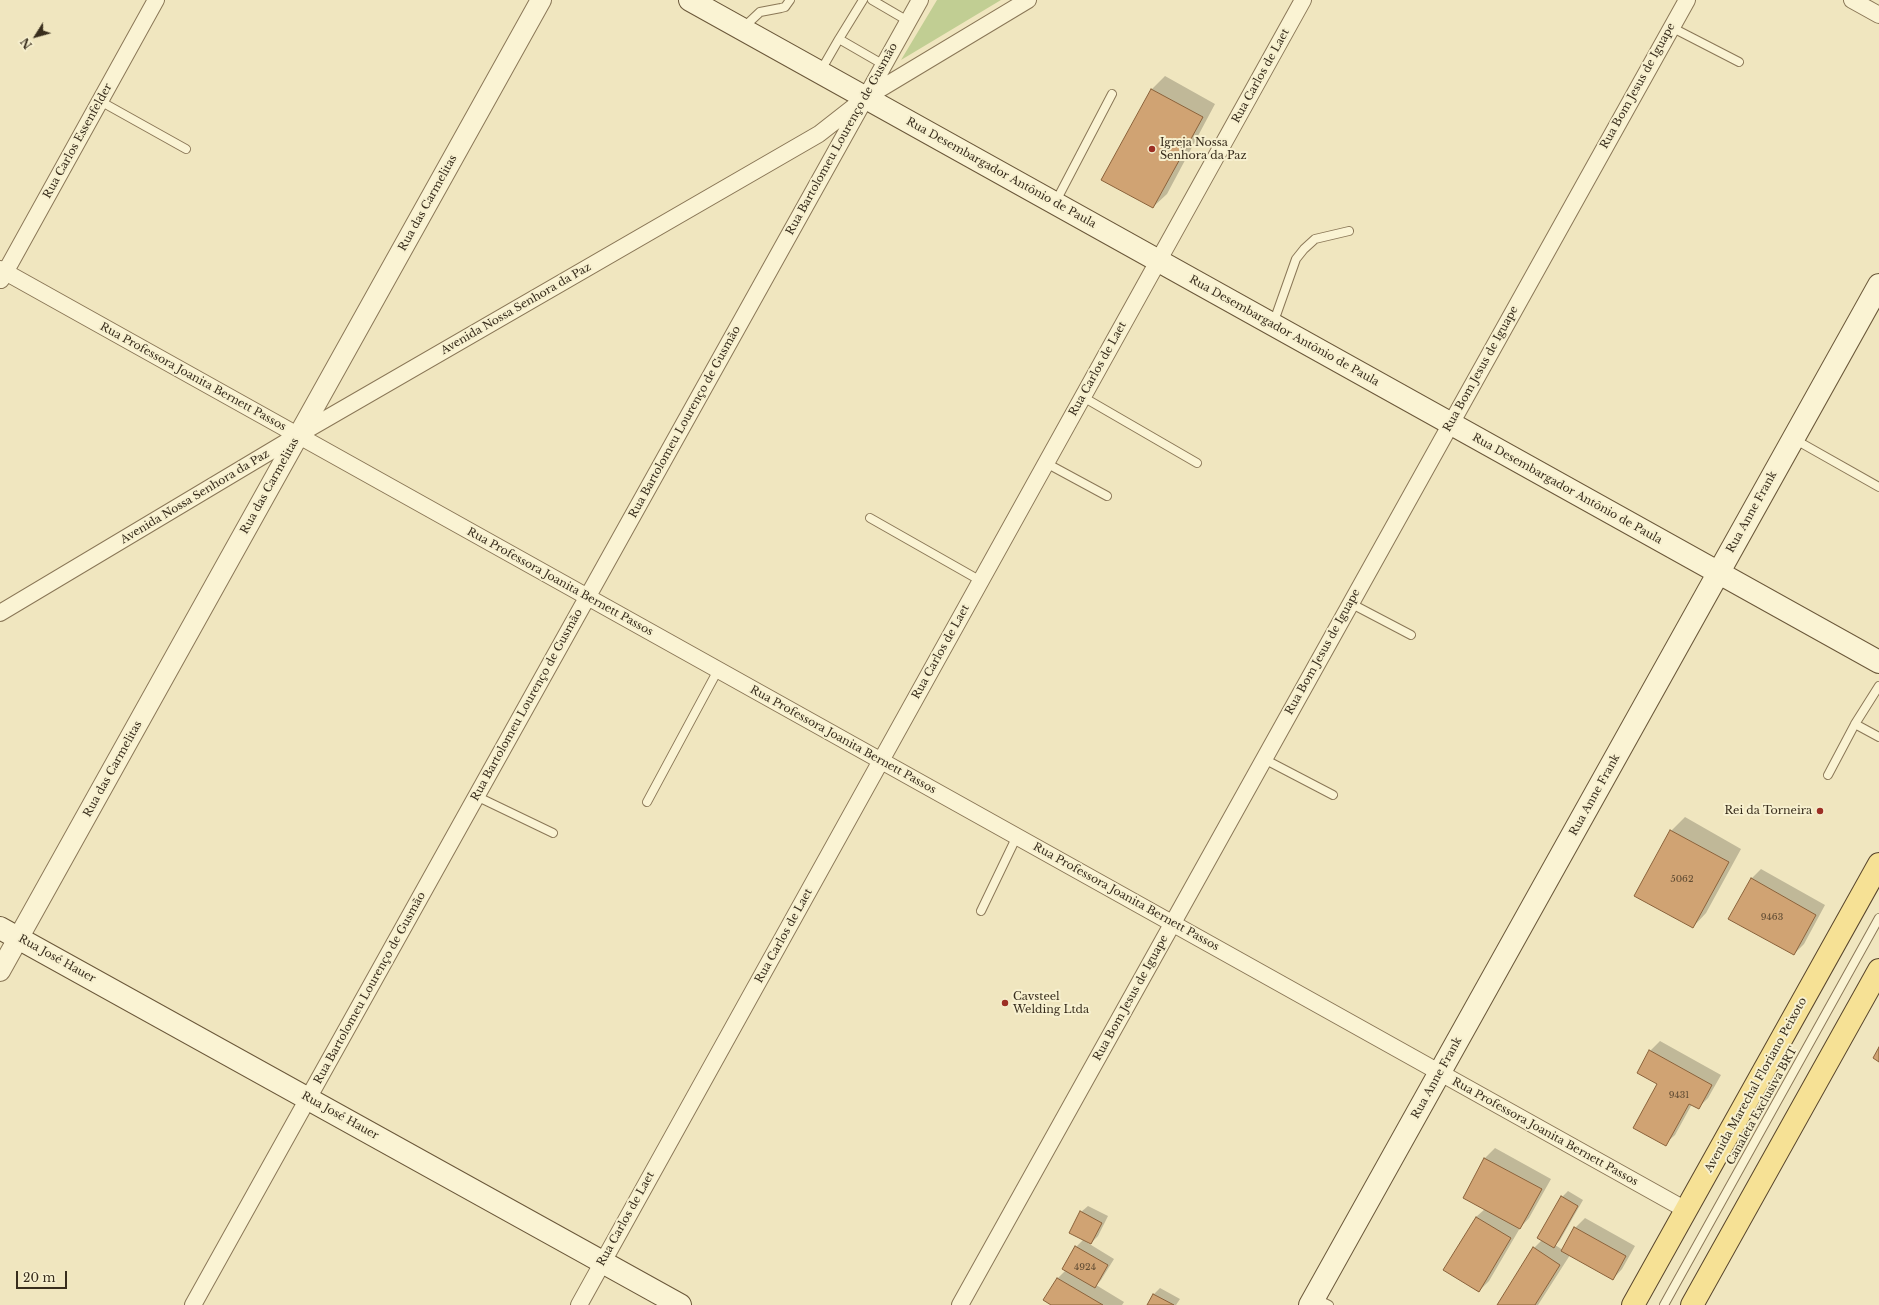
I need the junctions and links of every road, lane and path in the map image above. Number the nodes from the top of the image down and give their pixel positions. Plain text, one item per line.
1 (156, 0) edge
2 (541, 0) edge
3 (690, 0) edge
4 (790, 0) edge
5 (863, 0) edge
6 (872, 0) edge
7 (920, 0) edge
8 (1028, 0) edge
9 (1303, 0) edge
10 (1686, 0) edge
11 (1852, 0) edge
12 (1879, 15) edge
13 (908, 21) junction
14 (1671, 27) junction
15 (742, 29) junction
16 (840, 39) junction
17 (1739, 62) dead end
18 (884, 65) junction
19 (819, 72) junction
20 (1112, 94) dead end
21 (865, 98) junction
22 (100, 101) junction
23 (186, 149) dead end
24 (1055, 204) junction
25 (1349, 231) dead end
26 (1158, 261) junction
27 (2, 274) edge
28 (1879, 285) edge
29 (1273, 324) junction
30 (1083, 397) junction
31 (1450, 424) junction
32 (298, 436) junction
33 (1793, 439) junction
34 (1046, 463) junction
35 (1197, 463) dead end
36 (1879, 487) edge
37 (1107, 496) dead end
38 (870, 518) dead end
39 (1718, 573) junction
40 (981, 581) junction
41 (587, 597) junction
42 (1350, 603) junction
43 (0, 613) edge
44 (1411, 635) dead end
45 (1879, 662) edge
46 (718, 670) junction
47 (1879, 686) edge
48 (1856, 724) junction
49 (1879, 737) edge
50 (1264, 759) junction
51 (881, 761) junction
52 (1828, 775) dead end
53 (1333, 795) dead end
54 (476, 796) junction
55 (647, 802) dead end
56 (553, 833) dead end
57 (1017, 836) junction
58 (1879, 864) edge
59 (981, 912) dead end
60 (1879, 918) edge
61 (1172, 923) junction
62 (9, 933) edge
63 (1879, 970) edge
64 (0, 972) edge
65 (1440, 1073) junction
66 (308, 1099) junction
67 (1686, 1210) junction
68 (602, 1262) junction
69 (1318, 1303) edge
70 (194, 1305) edge
71 (579, 1305) edge
72 (680, 1305) edge
73 (960, 1305) edge
74 (1633, 1305) edge
75 (1664, 1305) edge
76 (1692, 1305) edge

1 - 22 street, Rua Carlos Essenfelder
2 - 32 street, Rua das Carmelitas
3 - 15 main road, Rua Desembargador Antônio de Paula
4 - 15 lane
5 - 16 lane
6 - 13 lane
7 - 13 street, Rua Bartolomeu Lourenço de Gusmão
8 - 21 street, Avenida Nossa Senhora da Paz
9 - 26 street, Rua Carlos de Laet
10 - 14 street, Rua Bom Jesus de Iguape
11 - 12 street
13 - 18 street, Rua Bartolomeu Lourenço de Gusmão
14 - 17 lane
14 - 31 street, Rua Bom Jesus de Iguape
15 - 19 main road, Rua Desembargador Antônio de Paula
16 - 18 lane
16 - 19 lane
18 - 21 street, Rua Bartolomeu Lourenço de Gusmão
19 - 21 main road, Rua Desembargador Antônio de Paula
20 - 24 lane
21 - 24 main road, Rua Desembargador Antônio de Paula
21 - 32 street, Avenida Nossa Senhora da Paz
21 - 41 street, Rua Bartolomeu Lourenço de Gusmão
22 - 23 lane
22 - 27 street, Rua Carlos Essenfelder
24 - 26 main road, Rua Desembargador Antônio de Paula
25 - 29 lane
26 - 29 main road, Rua Desembargador Antônio de Paula
26 - 30 street, Rua Carlos de Laet
27 - 32 street, Rua Professora Joanita Bernett Passos
28 - 33 main road, Rua Anne Frank
29 - 31 main road, Rua Desembargador Antônio de Paula
30 - 34 street, Rua Carlos de Laet
30 - 35 lane
31 - 39 main road, Rua Desembargador Antônio de Paula
31 - 42 street, Rua Bom Jesus de Iguape
32 - 41 street, Rua Professora Joanita Bernett Passos
32 - 43 street, Avenida Nossa Senhora da Paz
32 - 62 street, Rua das Carmelitas
33 - 36 lane
33 - 39 main road, Rua Anne Frank
34 - 37 lane
34 - 40 street, Rua Carlos de Laet
38 - 40 lane
39 - 45 main road, Rua Desembargador Antônio de Paula
39 - 65 main road, Rua Anne Frank
40 - 51 street, Rua Carlos de Laet
41 - 46 street, Rua Professora Joanita Bernett Passos
41 - 54 street, Rua Bartolomeu Lourenço de Gusmão
42 - 44 lane
42 - 50 street, Rua Bom Jesus de Iguape
46 - 51 street, Rua Professora Joanita Bernett Passos
46 - 55 lane
47 - 48 lane
48 - 49 lane
48 - 52 lane
50 - 53 lane
50 - 61 street, Rua Bom Jesus de Iguape
51 - 57 street, Rua Professora Joanita Bernett Passos
51 - 68 street, Rua Carlos de Laet
54 - 56 lane
54 - 66 street, Rua Bartolomeu Lourenço de Gusmão
57 - 59 lane
57 - 61 street, Rua Professora Joanita Bernett Passos
58 - 67 main road, Avenida Marechal Floriano Peixoto
60 - 75 lane, Canaleta Exclusiva BRT
61 - 65 street, Rua Professora Joanita Bernett Passos
61 - 73 street, Rua Bom Jesus de Iguape
62 - 64 street, Rua das Carmelitas
62 - 66 main road, Rua José Hauer
63 - 76 main road
65 - 67 street, Rua Professora Joanita Bernett Passos
65 - 69 main road, Rua Anne Frank
66 - 68 main road, Rua José Hauer
66 - 70 street, Rua Bartolomeu Lourenço de Gusmão
67 - 74 main road, Avenida Marechal Floriano Peixoto
68 - 71 street, Rua Carlos de Laet
68 - 72 main road, Rua José Hauer

